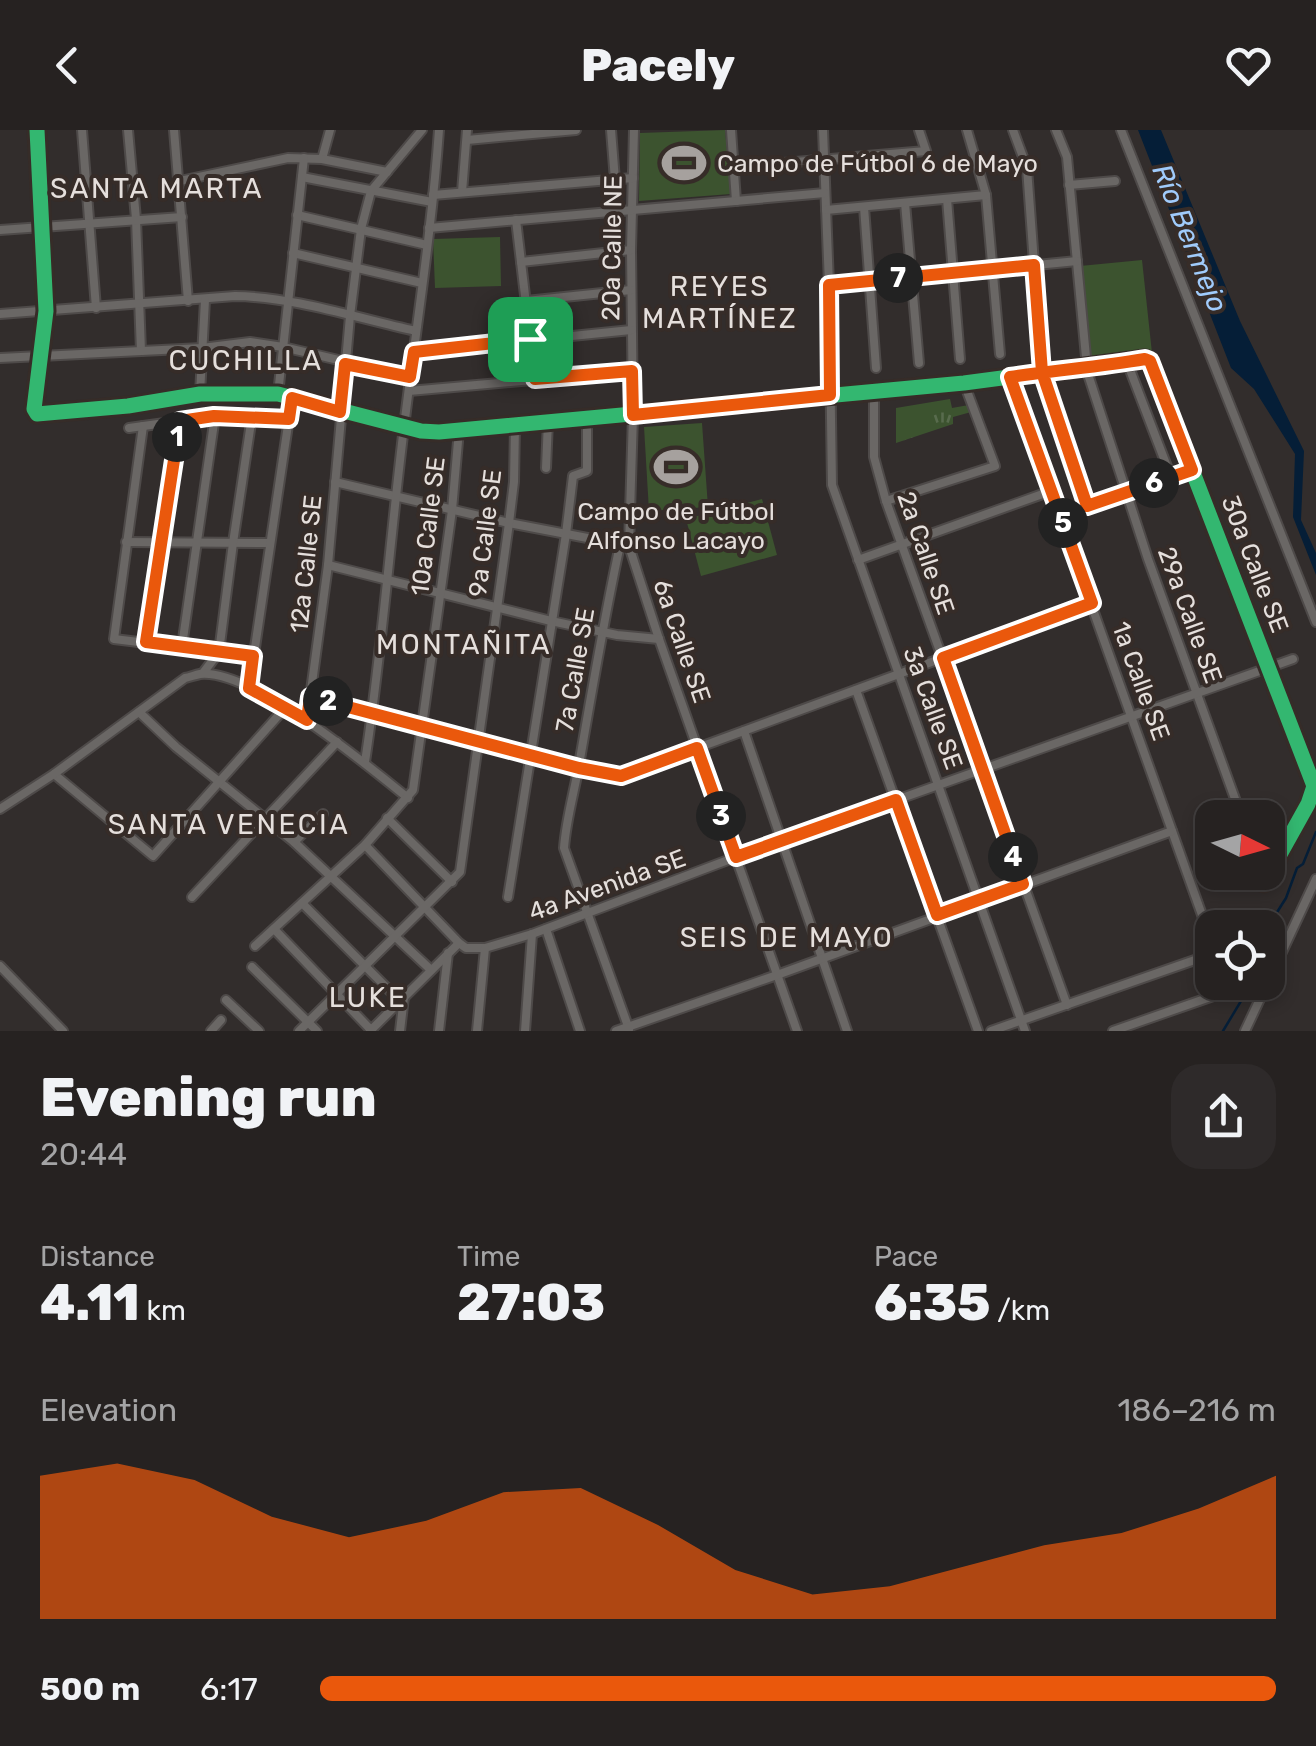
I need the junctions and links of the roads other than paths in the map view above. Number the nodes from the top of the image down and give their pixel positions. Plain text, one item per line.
1 (37, 130) edge
2 (82, 130) edge
3 (128, 130) edge
4 (174, 130) edge
5 (330, 130) edge
6 (422, 130) edge
7 (438, 130) edge
8 (576, 130) edge
9 (611, 130) edge
10 (634, 130) edge
11 (731, 130) edge
12 (823, 130) edge
13 (919, 130) edge
14 (967, 130) edge
15 (1013, 130) edge
16 (1056, 130) edge
17 (1122, 130) edge
18 (466, 135) edge
19 (304, 158) junction
20 (322, 158) junction
21 (824, 160) junction
22 (734, 167) junction
23 (387, 172) junction
24 (302, 177) junction
25 (633, 178) junction
26 (615, 180) junction
27 (180, 181) junction
28 (1115, 181) dead end
29 (1070, 185) junction
30 (371, 191) junction
31 (462, 192) junction
32 (825, 193) junction
33 (986, 195) junction
34 (433, 198) junction
35 (948, 199) junction
36 (736, 201) junction
37 (905, 203) junction
38 (864, 207) junction
39 (632, 210) junction
40 (826, 210) junction
41 (298, 215) junction
42 (182, 217) junction
43 (136, 220) junction
44 (516, 220) junction
45 (91, 222) junction
46 (44, 225) junction
47 (429, 228) junction
48 (361, 229) junction
49 (0, 230) edge
50 (427, 245) junction
51 (631, 250) junction
52 (294, 252) junction
53 (1077, 261) junction
54 (521, 262) junction
55 (1034, 265) junction
56 (355, 268) junction
57 (993, 269) junction
58 (954, 273) junction
59 (913, 277) junction
60 (869, 281) junction
61 (422, 284) junction
62 (829, 285) junction
63 (632, 290) junction
64 (205, 300) junction
65 (288, 300) junction
66 (526, 300) junction
67 (188, 301) junction
68 (141, 304) junction
69 (96, 308) junction
70 (46, 311) junction
71 (0, 314) edge
72 (350, 316) junction
73 (631, 330) junction
74 (416, 331) junction
75 (530, 339) junction
76 (202, 348) junction
77 (283, 348) junction
78 (141, 351) junction
79 (414, 352) junction
80 (1000, 354) dead end
81 (1086, 357) dead end
82 (0, 358) edge
83 (42, 358) junction
84 (960, 359) dead end
85 (1127, 362) junction
86 (345, 364) junction
87 (919, 364) dead end
88 (876, 368) dead end
89 (1086, 368) junction
90 (632, 371) junction
91 (1042, 372) junction
92 (410, 377) junction
93 (1010, 377) junction
94 (535, 379) junction
95 (964, 383) junction
96 (409, 391) junction
97 (874, 392) junction
98 (200, 394) junction
99 (278, 394) junction
100 (830, 395) junction
101 (292, 398) junction
102 (340, 412) junction
103 (633, 415) junction
104 (214, 416) junction
105 (252, 416) junction
106 (587, 418) junction
107 (289, 419) junction
108 (180, 421) junction
109 (548, 422) junction
110 (515, 424) junction
111 (142, 426) junction
112 (404, 427) junction
113 (130, 428) dead end
114 (458, 430) junction
115 (546, 468) dead end
116 (1192, 470) junction
117 (1170, 478) junction
118 (335, 482) junction
119 (1052, 492) junction
120 (1126, 492) junction
121 (396, 497) junction
122 (886, 501) junction
123 (452, 510) junction
124 (509, 523) junction
125 (566, 534) junction
126 (126, 542) junction
127 (162, 542) junction
128 (196, 543) junction
129 (233, 543) junction
130 (270, 544) junction
131 (624, 545) junction
132 (900, 546) junction
133 (858, 560) junction
134 (328, 565) junction
135 (388, 580) junction
136 (441, 594) junction
137 (1092, 603) junction
138 (496, 607) junction
139 (551, 621) junction
140 (1316, 622) edge
141 (601, 630) junction
142 (659, 639) junction
143 (146, 642) junction
144 (182, 646) junction
145 (219, 652) junction
146 (253, 656) junction
147 (943, 658) junction
148 (1293, 659) dead end
149 (1268, 668) junction
150 (202, 674) junction
151 (898, 674) junction
152 (249, 688) junction
153 (856, 690) junction
154 (1197, 693) junction
155 (310, 697) junction
156 (285, 708) junction
157 (139, 712) junction
158 (372, 713) junction
159 (1132, 716) junction
160 (307, 720) junction
161 (424, 727) junction
162 (744, 731) junction
163 (478, 741) junction
164 (337, 742) junction
165 (697, 748) junction
166 (531, 756) junction
167 (364, 762) junction
168 (579, 768) junction
169 (983, 770) junction
170 (54, 774) junction
171 (220, 781) junction
172 (939, 785) junction
173 (1314, 786) edge
174 (408, 798) junction
175 (896, 800) junction
176 (1236, 800) edge
177 (0, 809) edge
178 (323, 814) dead end
179 (265, 818) junction
180 (387, 818) junction
181 (1172, 831) junction
182 (781, 841) junction
183 (294, 842) junction
184 (365, 845) junction
185 (1285, 845) edge
186 (736, 857) junction
187 (331, 876) junction
188 (452, 882) junction
189 (1315, 883) edge
190 (1023, 884) junction
191 (192, 897) dead end
192 (508, 897) dead end
193 (980, 900) junction
194 (302, 903) junction
195 (424, 909) junction
196 (1200, 910) edge
197 (588, 914) junction
198 (937, 915) junction
199 (274, 928) junction
200 (546, 929) junction
201 (532, 934) junction
202 (395, 938) junction
203 (462, 945) junction
204 (255, 946) dead end
205 (485, 948) junction
206 (448, 953) junction
207 (822, 958) junction
208 (1195, 960) edge
209 (0, 966) edge
210 (366, 966) junction
211 (252, 967) dead end
212 (431, 970) junction
213 (776, 975) junction
214 (338, 993) junction
215 (402, 999) junction
216 (226, 1000) dead end
217 (1201, 1000) edge
218 (1068, 1004) junction
219 (221, 1020) dead end
220 (1021, 1021) junction
221 (308, 1022) junction
222 (629, 1029) edge
223 (370, 1030) edge
224 (62, 1031) edge
225 (211, 1031) edge
226 (260, 1031) edge
227 (299, 1031) edge
228 (317, 1031) edge
229 (400, 1031) edge
230 (439, 1031) edge
231 (478, 1031) edge
232 (525, 1031) edge
233 (580, 1031) edge
234 (616, 1031) edge
235 (797, 1031) edge
236 (847, 1031) edge
237 (978, 1031) edge
238 (992, 1031) edge
239 (1024, 1031) edge
240 (1113, 1031) edge
241 (1246, 1031) edge

1 - 46 street
2 - 45 street
3 - 43 street
4 - 27 street
5 - 20 street
6 - 23 street
7 - 34 street
8 - 18 street
9 - 26 street
10 - 25 street, 20a Calle NE
11 - 22 street
12 - 21 street, 3a Calle SE
13 - 21 street
14 - 33 street
15 - 55 street
16 - 29 street
17 - 140 street
18 - 31 street
19 - 20 street
19 - 24 street
19 - 27 street
20 - 23 street
21 - 22 street
21 - 32 street, 3a Calle SE
22 - 36 street
23 - 30 street
24 - 30 street
24 - 41 street
25 - 26 street
25 - 39 street, 20a Calle NE
26 - 31 street
27 - 42 street
28 - 29 street
29 - 53 street
30 - 34 street
30 - 48 street
31 - 34 street
32 - 36 street
32 - 40 street, 3a Calle SE
33 - 35 street
33 - 57 street
34 - 47 street
35 - 37 street
35 - 58 street
36 - 39 street
37 - 38 street
37 - 59 street
38 - 40 street
38 - 60 street
39 - 44 street
39 - 51 street, 20a Calle NE
40 - 62 street, 3a Calle SE
41 - 48 street
41 - 52 street
42 - 43 street
42 - 67 street
43 - 45 street
43 - 68 street
44 - 47 street
44 - 54 street
45 - 46 street
45 - 69 street
46 - 49 street
46 - 70 street
47 - 50 street
48 - 50 street
48 - 56 street
50 - 61 street
51 - 54 street
51 - 63 street, 20a Calle NE
52 - 56 street
52 - 65 street
53 - 55 street
53 - 81 street
54 - 66 street
55 - 57 street
55 - 91 street
56 - 61 street
56 - 72 street
57 - 58 street
57 - 80 street
58 - 59 street
58 - 84 street
59 - 60 street
59 - 87 street
60 - 62 street
60 - 88 street
61 - 74 street
62 - 100 street, 3a Calle SE
63 - 66 street
63 - 73 street, 20a Calle NE
64 - 65 street
64 - 67 street
64 - 76 street
65 - 72 street
65 - 77 street
66 - 75 street
67 - 68 street
68 - 69 street
68 - 78 street
69 - 70 street
70 - 71 street
70 - 83 street
72 - 74 street
72 - 86 street
73 - 75 street
73 - 90 street, 20a Calle NE
74 - 79 street
75 - 79 street
75 - 94 street
76 - 77 street
76 - 78 street
76 - 98 street
77 - 86 street
77 - 99 street
78 - 83 street
79 - 92 street
82 - 83 street
83 - 98 street
85 - 89 street
85 - 116 street, 30a Calle SE
85 - 117 street
86 - 92 street
86 - 102 street
89 - 91 street
89 - 120 street, 29a Calle SE
90 - 94 street
90 - 103 street, 20a Calle NE
91 - 93 street
91 - 120 street
92 - 96 street
93 - 95 street
93 - 119 street, 1a Calle SE
94 - 96 street
95 - 97 street
95 - 122 street
96 - 112 street
97 - 100 street
97 - 122 street, 2a Calle SE
98 - 99 street
99 - 101 street
100 - 103 street
100 - 133 street, 3a Calle SE
101 - 102 street
101 - 107 street
102 - 112 street
102 - 118 street, 12a Calle SE
103 - 106 street
103 - 131 street, 20a Calle NE
104 - 105 street
104 - 108 street
104 - 128 street
105 - 107 street
105 - 129 street
106 - 109 street
106 - 125 street
107 - 130 street
108 - 111 street
108 - 127 street
109 - 110 street
109 - 115 street
110 - 114 street
110 - 124 street, 9a Calle SE
111 - 113 street
111 - 126 street
112 - 114 street
112 - 121 street
114 - 123 street, 10a Calle SE
116 - 117 street
116 - 149 street, 30a Calle SE
117 - 120 street
118 - 121 street
118 - 134 street, 12a Calle SE
119 - 132 street
119 - 137 street, 1a Calle SE
120 - 154 street, 29a Calle SE
121 - 123 street
121 - 135 street
122 - 132 street, 2a Calle SE
123 - 124 street
123 - 136 street, 10a Calle SE
124 - 125 street
124 - 138 street, 9a Calle SE
125 - 131 street
125 - 139 street
126 - 127 street
126 - 143 street
127 - 128 street
127 - 143 street
128 - 129 street
128 - 144 street
129 - 130 street
129 - 145 street
130 - 146 street
131 - 141 street, 7a Calle SE
131 - 142 street, 6a Calle SE
132 - 133 street
132 - 147 street, 2a Calle SE
133 - 151 street, 3a Calle SE
134 - 135 street
134 - 155 street, 12a Calle SE
135 - 136 street
135 - 158 street
136 - 138 street
136 - 161 street, 10a Calle SE
137 - 147 street
137 - 159 street, 1a Calle SE
138 - 139 street
138 - 163 street, 9a Calle SE
139 - 141 street
139 - 166 street
141 - 142 street
141 - 168 street, 7a Calle SE
142 - 165 street, 6a Calle SE
143 - 144 street
144 - 145 street
145 - 146 street
145 - 150 street
146 - 152 street
147 - 151 street
147 - 169 street, 2a Calle SE
148 - 149 street, 4a Avenida SE
149 - 154 street, 4a Avenida SE
149 - 173 street, 30a Calle SE
150 - 152 street
150 - 157 street
151 - 153 street
151 - 172 street, 3a Calle SE
152 - 156 street
153 - 162 street
153 - 175 street
154 - 159 street, 4a Avenida SE
154 - 176 street, 29a Calle SE
155 - 158 street
155 - 160 street, 12a Calle SE
156 - 160 street
156 - 171 street
157 - 170 street
157 - 171 street
158 - 161 street
158 - 167 street
159 - 169 street, 4a Avenida SE
159 - 181 street, 1a Calle SE
160 - 164 street
161 - 163 street
161 - 174 street, 10a Calle SE
162 - 165 street
162 - 182 street
163 - 166 street
163 - 188 street, 9a Calle SE
164 - 167 street
164 - 179 street
165 - 168 street
165 - 186 street, 6a Calle SE
166 - 168 street
166 - 192 street
167 - 174 street
168 - 197 street, 7a Calle SE
169 - 172 street, 4a Avenida SE
169 - 190 street, 2a Calle SE
170 - 171 street
170 - 177 street
171 - 179 street
172 - 175 street, 4a Avenida SE
172 - 193 street, 3a Calle SE
173 - 185 street
174 - 180 street
175 - 182 street, 4a Avenida SE
175 - 198 street
178 - 183 street
179 - 183 street
179 - 191 street
180 - 184 street
180 - 188 street
181 - 190 street
181 - 196 street, 1a Calle SE
182 - 186 street, 4a Avenida SE
182 - 207 street
183 - 187 street
184 - 187 street
184 - 195 street
186 - 197 street, 4a Avenida SE
186 - 213 street, 6a Calle SE
187 - 194 street
187 - 202 street
188 - 195 street
189 - 241 street
190 - 193 street
190 - 218 street, 2a Calle SE
193 - 198 street
193 - 220 street, 3a Calle SE
194 - 199 street
194 - 210 street
195 - 202 street
195 - 203 street
197 - 200 street, 4a Avenida SE
197 - 222 street, 7a Calle SE
198 - 207 street
198 - 237 street
199 - 204 street
199 - 214 street
200 - 201 street, 4a Avenida SE
200 - 233 street
201 - 205 street, 4a Avenida SE
201 - 232 street
202 - 210 street
202 - 212 street
203 - 205 street, 4a Avenida SE
203 - 206 street
205 - 231 street
206 - 212 street
206 - 230 street
207 - 213 street
207 - 236 street
208 - 218 street
209 - 224 street
210 - 214 street
210 - 215 street
211 - 221 street
212 - 215 street
213 - 222 street
213 - 235 street, 6a Calle SE
214 - 221 street
214 - 223 street
215 - 223 street
215 - 229 street
216 - 226 street
217 - 240 street
218 - 220 street
219 - 225 street
220 - 238 street
220 - 239 street, 3a Calle SE
221 - 227 street
221 - 228 street
222 - 234 street

